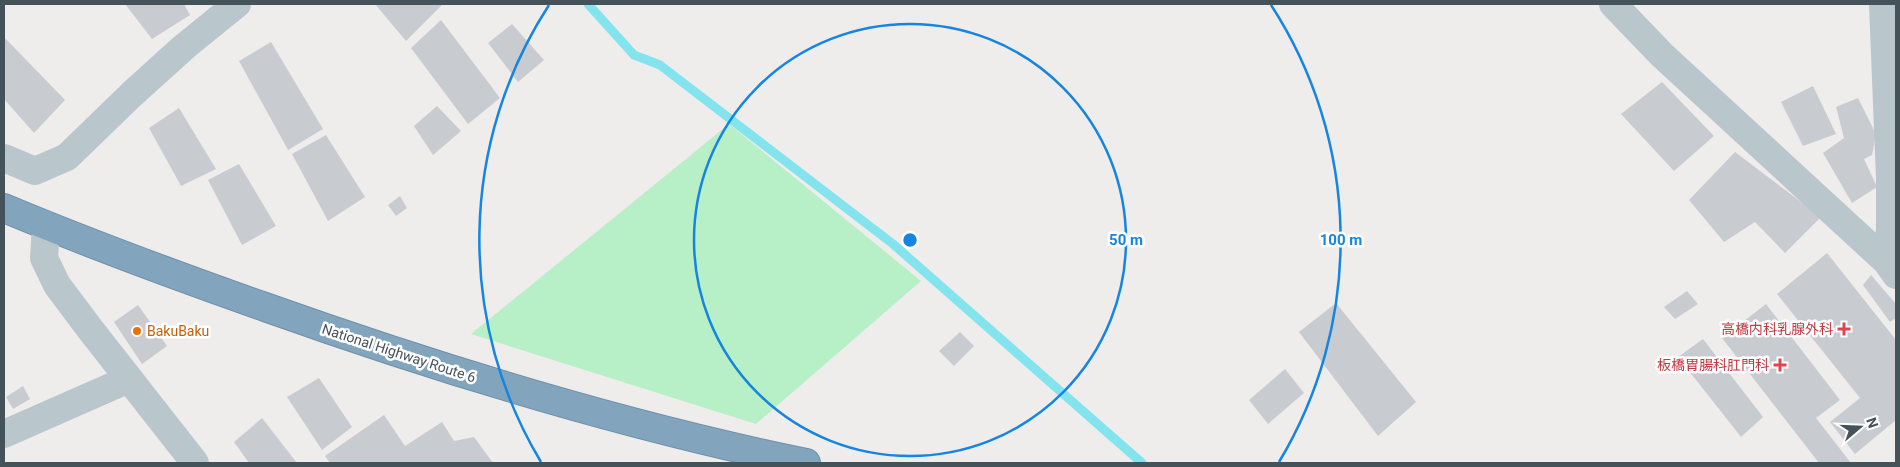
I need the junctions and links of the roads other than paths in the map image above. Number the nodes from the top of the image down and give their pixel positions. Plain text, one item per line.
1 (237, 4) edge
2 (1613, 4) edge
3 (1883, 4) edge
4 (4, 158) edge
5 (4, 208) edge
6 (46, 226) junction
7 (1891, 268) edge
8 (129, 379) junction
9 (4, 434) edge
10 (195, 463) edge
11 (806, 463) edge

1 - 4 street
2 - 7 street
3 - 7 street
5 - 6 highway, National Highway Route 6
6 - 8 street
6 - 11 highway, National Highway Route 6
8 - 9 street
8 - 10 street

